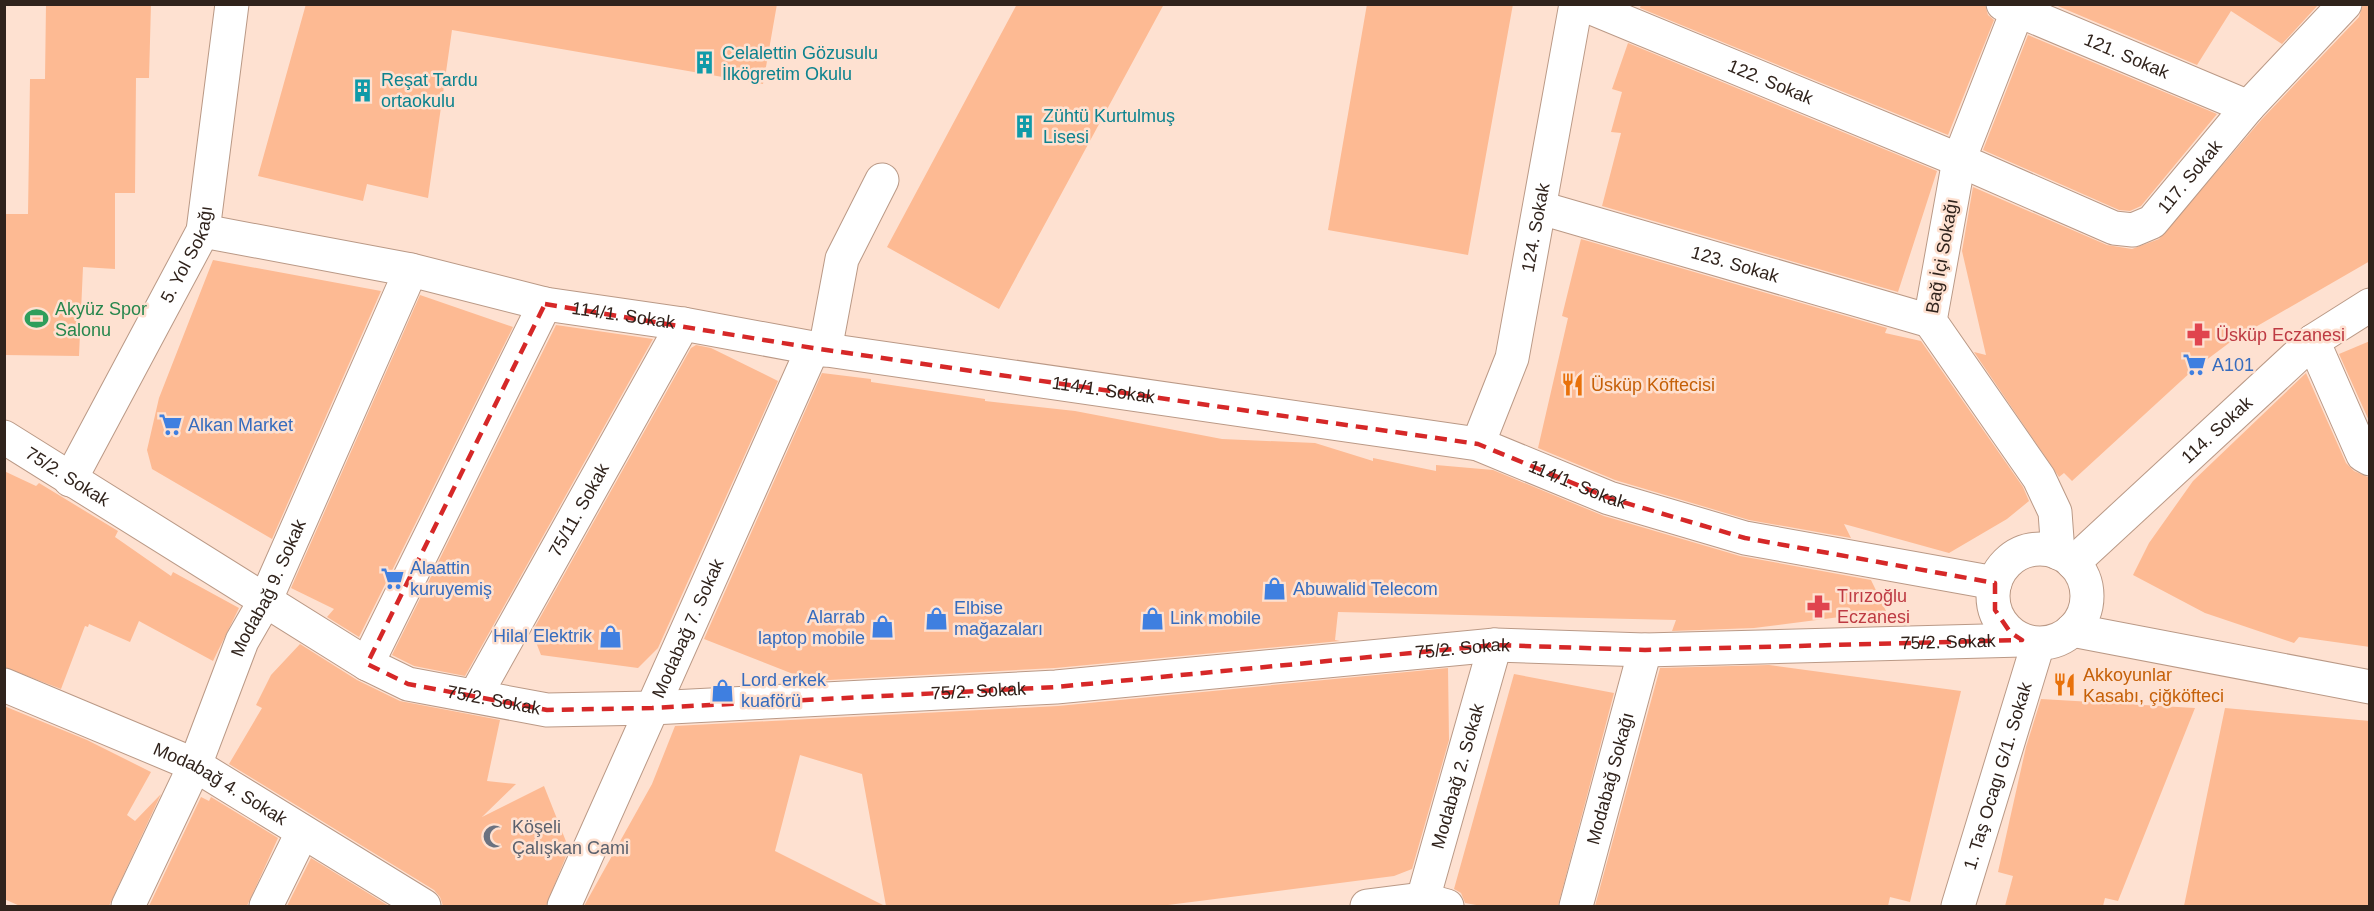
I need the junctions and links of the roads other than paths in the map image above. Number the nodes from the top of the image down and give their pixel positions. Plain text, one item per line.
1 (232, 4) edge
2 (1576, 4) edge
3 (1582, 4) edge
4 (2345, 4) edge
5 (2014, 7) edge
6 (2248, 107) junction
7 (1959, 159) junction
8 (882, 180) dead end
9 (1541, 208) junction
10 (202, 231) junction
11 (411, 270) junction
12 (545, 304) junction
13 (2370, 305) edge
14 (1930, 321) junction
15 (683, 324) junction
16 (2313, 342) junction
17 (819, 349) junction
18 (4, 437) edge
19 (1478, 444) junction
20 (2370, 459) edge
21 (70, 480) junction
22 (2066, 558) junction
23 (1995, 583) junction
24 (265, 601) junction
25 (2072, 630) junction
26 (2030, 642) junction
27 (1495, 645) junction
28 (1645, 650) junction
29 (367, 664) junction
30 (4, 684) edge
31 (2370, 687) edge
32 (475, 696) junction
33 (652, 708) junction
34 (195, 765) junction
35 (302, 833) junction
36 (1430, 904) edge
37 (128, 906) edge
38 (267, 906) edge
39 (424, 906) edge
40 (564, 906) edge
41 (1367, 906) edge
42 (1575, 906) edge
43 (1958, 906) edge

1 - 10 street, 5. Yol Sokağı
2 - 9 street, 124. Sokak
3 - 7 street, 122. Sokak
4 - 6 street, 117. Sokak
5 - 6 street, 121. Sokak
5 - 7 street, Bağ İçi Sokağı
6 - 7 street, 117. Sokak
7 - 14 street, Bağ İçi Sokağı
8 - 17 street, Modabağ 7. Sokak
9 - 14 street, 123. Sokak
9 - 19 street, 124. Sokak
10 - 11 street, 114/1. Sokak
10 - 21 street, 5. Yol Sokağı
11 - 12 street, 114/1. Sokak
11 - 24 street, Modabağ 9. Sokak
12 - 15 street, 114/1. Sokak
12 - 29 street
13 - 16 street, 114. Sokak
14 - 22 street, Bağ İçi Sokağı
15 - 17 street, 114/1. Sokak
15 - 32 street, 75/11. Sokak
16 - 20 street
16 - 22 street, 114. Sokak
17 - 19 street, 114/1. Sokak
17 - 33 street, Modabağ 7. Sokak
18 - 21 street, 75/2. Sokak
19 - 23 street, 114/1. Sokak
21 - 24 street, 75/2. Sokak
22 - 23 street
22 - 25 street
23 - 26 street
24 - 29 street, 75/2. Sokak
24 - 34 street, Modabağ 9. Sokak
25 - 26 street
25 - 31 street
26 - 28 street, 75/2. Sokak
26 - 43 street, 1. Taş Ocagı G/1. Sokak
27 - 28 street, 75/2. Sokak
27 - 33 street, 75/2. Sokak
27 - 36 street, Modabağ 2. Sokak
28 - 42 street, Modabağ Sokağı
29 - 32 street, 75/2. Sokak
30 - 34 street, Modabağ 4. Sokak
32 - 33 street, 75/2. Sokak
33 - 40 street, Modabağ 7. Sokak
34 - 35 street, Modabağ 4. Sokak
34 - 37 street, Modabağ 9. Sokak
35 - 38 street
35 - 39 street, Modabağ 4. Sokak
36 - 41 street

